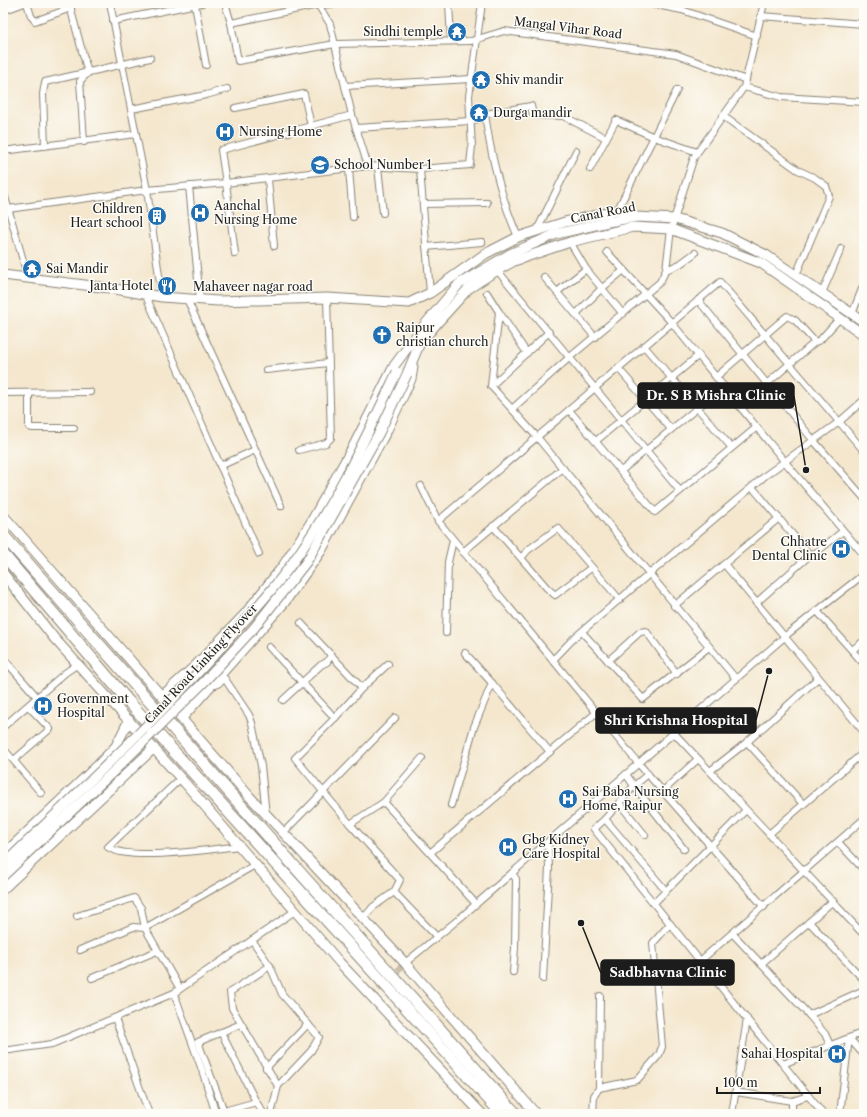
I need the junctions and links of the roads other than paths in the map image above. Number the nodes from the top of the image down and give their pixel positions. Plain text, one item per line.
1 (26, 3) edge
2 (110, 3) edge
3 (202, 3) edge
4 (225, 3) edge
5 (346, 3) edge
6 (449, 3) edge
7 (482, 3) edge
8 (646, 3) edge
9 (764, 3) edge
10 (317, 4) edge
11 (194, 5) junction
12 (70, 6) edge
13 (3, 11) edge
14 (761, 16) junction
15 (113, 21) junction
16 (231, 23) junction
17 (864, 24) edge
18 (757, 36) junction
19 (476, 39) junction
20 (451, 42) junction
21 (335, 44) junction
22 (150, 58) dead end
23 (122, 64) junction
24 (206, 65) dead end
25 (88, 73) junction
26 (471, 79) junction
27 (746, 80) junction
28 (345, 86) junction
29 (744, 87) junction
30 (227, 90) dead end
31 (677, 90) dead end
32 (864, 102) edge
33 (235, 108) dead end
34 (131, 109) junction
35 (352, 114) junction
36 (485, 114) junction
37 (723, 116) junction
38 (471, 121) junction
39 (311, 126) junction
40 (356, 128) junction
41 (136, 134) junction
42 (654, 137) junction
43 (606, 138) junction
44 (84, 142) junction
45 (46, 146) junction
46 (3, 151) edge
47 (576, 151) dead end
48 (697, 152) junction
49 (368, 166) junction
50 (378, 167) junction
51 (590, 168) dead end
52 (349, 169) junction
53 (420, 169) junction
54 (268, 179) junction
55 (226, 183) junction
56 (189, 186) junction
57 (3, 190) edge
58 (147, 190) junction
59 (488, 203) dead end
60 (423, 204) junction
61 (8, 208) junction
62 (617, 211) junction
63 (383, 213) dead end
64 (353, 217) dead end
65 (636, 217) junction
66 (675, 219) junction
67 (671, 229) junction
68 (536, 232) junction
69 (518, 237) junction
70 (482, 242) dead end
71 (570, 242) junction
72 (274, 246) dead end
73 (426, 247) junction
74 (841, 249) dead end
75 (607, 252) dead end
76 (695, 253) dead end
77 (235, 254) dead end
78 (586, 269) junction
79 (498, 270) junction
80 (624, 270) junction
81 (666, 270) junction
82 (796, 275) junction
83 (3, 276) edge
84 (544, 277) dead end
85 (28, 278) junction
86 (864, 284) edge
87 (601, 289) junction
88 (556, 292) junction
89 (430, 293) junction
90 (487, 293) dead end
91 (822, 293) junction
92 (145, 294) junction
93 (646, 294) junction
94 (162, 297) junction
95 (326, 298) junction
96 (187, 299) junction
97 (200, 300) junction
98 (698, 300) junction
99 (499, 312) junction
100 (576, 314) junction
101 (623, 314) junction
102 (852, 314) junction
103 (840, 318) junction
104 (864, 322) edge
105 (672, 323) junction
106 (550, 332) junction
107 (765, 335) junction
108 (864, 335) edge
109 (595, 337) junction
110 (815, 342) junction
111 (644, 346) junction
112 (413, 349) junction
113 (527, 353) junction
114 (743, 354) junction
115 (698, 355) junction
116 (570, 357) junction
117 (328, 363) junction
118 (790, 364) junction
119 (618, 368) junction
120 (266, 370) dead end
121 (672, 377) junction
122 (716, 377) junction
123 (768, 383) junction
124 (491, 386) junction
125 (724, 386) junction
126 (595, 388) junction
127 (90, 392) dead end
128 (3, 393) edge
129 (29, 393) junction
130 (645, 400) junction
131 (864, 400) edge
132 (512, 408) junction
133 (697, 408) junction
134 (742, 409) junction
135 (569, 410) junction
136 (621, 420) junction
137 (839, 422) junction
138 (757, 427) junction
139 (74, 428) dead end
140 (671, 429) junction
141 (537, 437) junction
142 (814, 440) junction
143 (596, 441) junction
144 (731, 447) junction
145 (255, 450) junction
146 (299, 450) dead end
147 (646, 450) junction
148 (864, 451) edge
149 (785, 462) junction
150 (220, 466) junction
151 (563, 468) junction
152 (621, 471) junction
153 (421, 486) dead end
154 (752, 487) junction
155 (680, 491) junction
156 (864, 498) edge
157 (280, 506) dead end
158 (3, 515) edge
159 (779, 518) junction
160 (438, 521) junction
161 (493, 526) junction
162 (844, 531) junction
163 (3, 535) edge
164 (453, 540) junction
165 (463, 552) junction
166 (3, 554) edge
167 (259, 554) dead end
168 (810, 555) junction
169 (864, 555) edge
170 (522, 557) junction
171 (725, 565) junction
172 (591, 568) junction
173 (3, 573) edge
174 (864, 574) edge
175 (650, 575) junction
176 (620, 600) junction
177 (756, 603) junction
178 (674, 606) junction
179 (817, 611) junction
180 (301, 623) dead end
181 (582, 632) junction
182 (446, 633) dead end
183 (784, 637) junction
184 (864, 641) edge
185 (269, 647) dead end
186 (709, 647) junction
187 (852, 650) junction
188 (465, 654) dead end
189 (331, 656) junction
190 (3, 658) edge
191 (553, 660) junction
192 (608, 661) junction
193 (78, 664) junction
194 (388, 664) dead end
195 (864, 664) edge
196 (5, 666) edge
197 (677, 674) junction
198 (818, 678) junction
199 (736, 679) junction
200 (303, 683) junction
201 (492, 683) junction
202 (362, 688) junction
203 (204, 692) junction
204 (162, 696) junction
205 (37, 697) junction
206 (283, 700) dead end
207 (28, 706) junction
208 (596, 713) junction
209 (182, 718) junction
210 (335, 718) junction
211 (395, 718) dead end
212 (129, 720) junction
213 (3, 727) edge
214 (864, 732) edge
215 (674, 733) junction
216 (747, 742) junction
217 (3, 748) edge
218 (154, 748) junction
219 (550, 752) junction
220 (864, 752) edge
221 (422, 758) dead end
222 (698, 759) junction
223 (14, 760) junction
224 (638, 763) junction
225 (710, 771) junction
226 (626, 774) junction
227 (648, 774) junction
228 (181, 778) junction
229 (634, 786) junction
230 (663, 790) junction
231 (41, 793) dead end
232 (324, 793) junction
233 (384, 802) junction
234 (619, 803) junction
235 (803, 804) junction
236 (451, 805) dead end
237 (746, 810) junction
238 (266, 815) junction
239 (605, 819) junction
240 (864, 819) edge
241 (350, 824) junction
242 (283, 833) junction
243 (769, 834) junction
244 (645, 835) dead end
245 (548, 842) junction
246 (838, 842) junction
247 (239, 846) junction
248 (710, 846) junction
249 (684, 849) dead end
250 (430, 853) junction
251 (3, 855) edge
252 (3, 865) edge
253 (255, 865) junction
254 (864, 870) edge
255 (805, 872) junction
256 (512, 873) junction
257 (3, 876) edge
258 (3, 889) edge
259 (666, 891) junction
260 (394, 892) junction
261 (833, 902) junction
262 (654, 903) junction
263 (476, 904) junction
264 (764, 907) junction
265 (295, 911) junction
266 (77, 916) dead end
267 (364, 919) junction
268 (809, 922) junction
269 (670, 924) junction
270 (145, 928) junction
271 (733, 934) junction
272 (864, 935) edge
273 (437, 937) junction
274 (252, 940) junction
275 (80, 950) dead end
276 (157, 951) junction
277 (700, 961) junction
278 (405, 963) junction
279 (761, 964) junction
280 (270, 966) junction
281 (513, 972) dead end
282 (92, 978) dead end
283 (543, 979) dead end
284 (864, 980) edge
285 (180, 989) junction
286 (864, 990) edge
287 (174, 993) junction
288 (600, 996) dead end
289 (809, 1015) junction
290 (115, 1018) junction
291 (747, 1019) junction
292 (241, 1024) junction
293 (308, 1024) junction
294 (221, 1032) junction
295 (864, 1032) edge
296 (849, 1038) junction
297 (830, 1045) junction
298 (3, 1051) edge
299 (864, 1055) edge
300 (783, 1064) junction
301 (266, 1068) junction
302 (278, 1086) junction
303 (599, 1088) junction
304 (736, 1092) junction
305 (808, 1096) junction
306 (792, 1101) junction
307 (256, 1102) junction
308 (149, 1114) edge
309 (216, 1114) edge
310 (264, 1114) edge
311 (271, 1114) edge
312 (482, 1114) edge
313 (502, 1114) edge
314 (516, 1114) edge
315 (536, 1114) edge
316 (593, 1114) edge
317 (732, 1114) edge
318 (792, 1114) edge
319 (823, 1114) edge
320 (840, 1114) edge

1 - 12 street
1 - 13 street
2 - 15 street
3 - 11 street
4 - 16 street
5 - 10 street
6 - 20 street
7 - 19 street
8 - 18 street
9 - 14 street
10 - 16 street
10 - 21 street
11 - 15 street
11 - 24 street
12 - 25 street
14 - 17 street
14 - 18 street
15 - 23 street
16 - 21 street, Mangal Vihar Road
18 - 27 street
19 - 20 street, Mangal Vihar Road
19 - 26 street
19 - 27 street, Mangal Vihar Road
20 - 21 street, Mangal Vihar Road
21 - 28 street
22 - 23 street
23 - 25 street
23 - 34 street
25 - 44 street
25 - 45 street
26 - 28 street
26 - 38 street
27 - 29 street
28 - 35 street
29 - 32 street
29 - 37 street
30 - 34 street
31 - 42 street
33 - 39 street
34 - 41 street
35 - 39 street
35 - 40 street
36 - 38 street
36 - 43 street
36 - 69 street
37 - 48 street
37 - 82 street
38 - 40 street
38 - 53 street
39 - 55 street
40 - 49 street
41 - 44 street
41 - 58 street
42 - 43 street
42 - 48 street
42 - 62 street
43 - 51 street
44 - 45 street
45 - 46 street
47 - 68 street
48 - 66 street
49 - 50 street
49 - 52 street
50 - 53 street
50 - 63 street
52 - 54 street
52 - 64 street
53 - 60 street
54 - 55 street
54 - 72 street
55 - 56 street
55 - 77 street
56 - 58 street
56 - 97 street
57 - 61 street
58 - 61 street
58 - 94 street
59 - 60 street
60 - 73 street
61 - 85 street
62 - 65 main road
62 - 68 main road
65 - 66 main road, Canal Road
65 - 112 main road, Canal Road
66 - 67 street
66 - 82 main road, Canal Road
67 - 71 main road, Canal Road
67 - 81 street
67 - 103 main road, Canal Road
68 - 69 main road
69 - 89 main road
70 - 73 street
71 - 78 street
71 - 79 main road, Canal Road
73 - 89 street
74 - 91 street
75 - 80 street
76 - 81 street
78 - 87 street
78 - 88 street
79 - 106 street
79 - 112 main road, Canal Road
80 - 87 street
80 - 93 street
81 - 93 street
82 - 91 main road, Canal Road
83 - 85 main road, Mahaveer nagar road
84 - 88 street
85 - 92 main road, Mahaveer nagar road
86 - 102 street
87 - 100 street
87 - 101 street
88 - 100 street
89 - 95 main road, Mahaveer nagar road
90 - 99 street
91 - 102 main road, Canal Road
92 - 94 main road, Mahaveer nagar road
92 - 150 street
93 - 101 street
93 - 105 street
94 - 96 main road, Mahaveer nagar road
95 - 97 main road, Mahaveer nagar road
95 - 117 street
96 - 97 main road, Mahaveer nagar road
96 - 145 street
98 - 105 street
98 - 107 street
98 - 114 street
99 - 113 street
99 - 124 street
100 - 109 street
101 - 109 street
102 - 104 main road, Canal Road
103 - 108 main road, Canal Road
103 - 110 street
105 - 111 street
105 - 115 street
106 - 113 street
106 - 116 street
107 - 110 street
107 - 114 street
107 - 118 street
109 - 116 street
110 - 118 street
111 - 119 street
111 - 121 street
112 - 203 main road
112 - 204 main road
112 - 252 main road, Canal Road Linking Flyover, bridge
112 - 257 main road, Canal Road Linking Flyover, bridge
113 - 124 street
114 - 122 street
114 - 123 street
115 - 121 street
115 - 122 street
116 - 126 street
116 - 132 street
117 - 120 street
117 - 146 street
118 - 123 street
118 - 137 street
119 - 126 street
119 - 130 street
121 - 130 street
121 - 133 street
122 - 125 street
123 - 134 street
123 - 142 street
124 - 132 street
125 - 133 street
125 - 134 street
126 - 135 street
126 - 136 street
127 - 129 street
128 - 129 street
129 - 139 street
130 - 136 street
130 - 140 street
131 - 137 street
132 - 141 street
133 - 140 street
133 - 144 street
134 - 138 street
135 - 141 street
135 - 143 street
136 - 143 street
136 - 147 street
137 - 142 street
137 - 148 street
138 - 144 street
138 - 149 street
140 - 147 street
141 - 151 street
141 - 160 street
142 - 149 street
142 - 156 street
143 - 152 street
144 - 155 street
145 - 150 street
145 - 157 street
147 - 152 street
147 - 155 street
149 - 154 street
149 - 162 street
150 - 167 street
151 - 161 street
151 - 175 street
152 - 155 street
153 - 160 street
154 - 159 street
154 - 175 street
158 - 204 main road
159 - 168 street
159 - 171 street
160 - 164 street
161 - 165 street
161 - 170 street
162 - 168 street
162 - 169 street
163 - 314 highway
164 - 165 street
164 - 182 street
165 - 191 street
166 - 313 highway
168 - 177 street
170 - 172 street
170 - 172 street
171 - 177 street
171 - 178 street
172 - 176 street
173 - 193 main road
174 - 179 street
175 - 176 street
175 - 178 street
176 - 181 street
177 - 183 street
178 - 186 street
179 - 183 street
179 - 187 street
180 - 189 street
181 - 191 street
181 - 192 street
183 - 198 street
183 - 199 street
184 - 187 street
185 - 200 street
186 - 197 street
186 - 199 street
187 - 195 street
188 - 201 street
189 - 200 street
189 - 202 street
190 - 196 street
191 - 208 street
192 - 197 street
192 - 197 street
193 - 205 street
193 - 212 main road
194 - 202 street
196 - 205 street
198 - 214 street
198 - 216 street
199 - 215 street
200 - 206 street
200 - 210 street
201 - 219 street
201 - 236 street
202 - 210 street
203 - 209 main road
203 - 238 street
204 - 209 main road
205 - 207 street
207 - 213 street
207 - 223 street
208 - 219 street
208 - 224 street
209 - 238 main road
210 - 232 street
211 - 232 street
212 - 218 main road
212 - 251 main road
215 - 222 street
215 - 224 street
216 - 225 street
216 - 235 street
217 - 223 street
218 - 228 main road
218 - 258 main road
219 - 250 street
220 - 235 street
221 - 233 street
222 - 225 street
222 - 230 street
223 - 231 street
224 - 226 street
224 - 227 street
225 - 237 street
226 - 229 street
226 - 245 street
227 - 229 street
227 - 230 street
228 - 247 main road
228 - 247 street
229 - 234 street
229 - 249 street
230 - 248 street
232 - 241 street
232 - 242 street
233 - 241 street
233 - 250 street
234 - 239 street
234 - 244 street
235 - 243 street
237 - 243 street
237 - 248 street
238 - 242 main road
239 - 259 street
239 - 262 street
240 - 246 street
241 - 260 street
242 - 267 main road
243 - 255 street
245 - 256 street
245 - 283 street
246 - 254 street
246 - 255 street
247 - 253 main road
248 - 259 street
248 - 264 street
250 - 263 street
253 - 265 main road
253 - 270 street
255 - 261 street
255 - 264 street
256 - 263 street
256 - 281 street
259 - 262 street
260 - 267 street
260 - 273 street
261 - 268 street
261 - 272 street
262 - 269 street
263 - 273 street
264 - 271 street
265 - 274 street
265 - 312 main road
266 - 270 street
267 - 278 main road
268 - 279 street
268 - 284 street
269 - 277 street
269 - 303 street
270 - 275 street
270 - 276 street
271 - 277 street
271 - 279 street
273 - 278 street
274 - 280 street
274 - 285 street
276 - 282 street
276 - 285 street
277 - 291 street
278 - 315 main road
279 - 289 street
280 - 292 street
280 - 293 street
285 - 287 street
286 - 289 street
287 - 290 street
287 - 309 street
288 - 303 street
289 - 297 street
290 - 298 street
290 - 308 street
291 - 300 street
291 - 304 street
292 - 294 street
292 - 301 street
293 - 301 street
293 - 302 street
294 - 307 street
294 - 307 street
295 - 296 street
296 - 297 street
296 - 299 street
296 - 320 street
297 - 300 street
300 - 305 street
301 - 302 street
302 - 311 street
303 - 316 street
304 - 306 street
304 - 317 street
305 - 306 street
305 - 319 street
306 - 318 street
307 - 310 street

